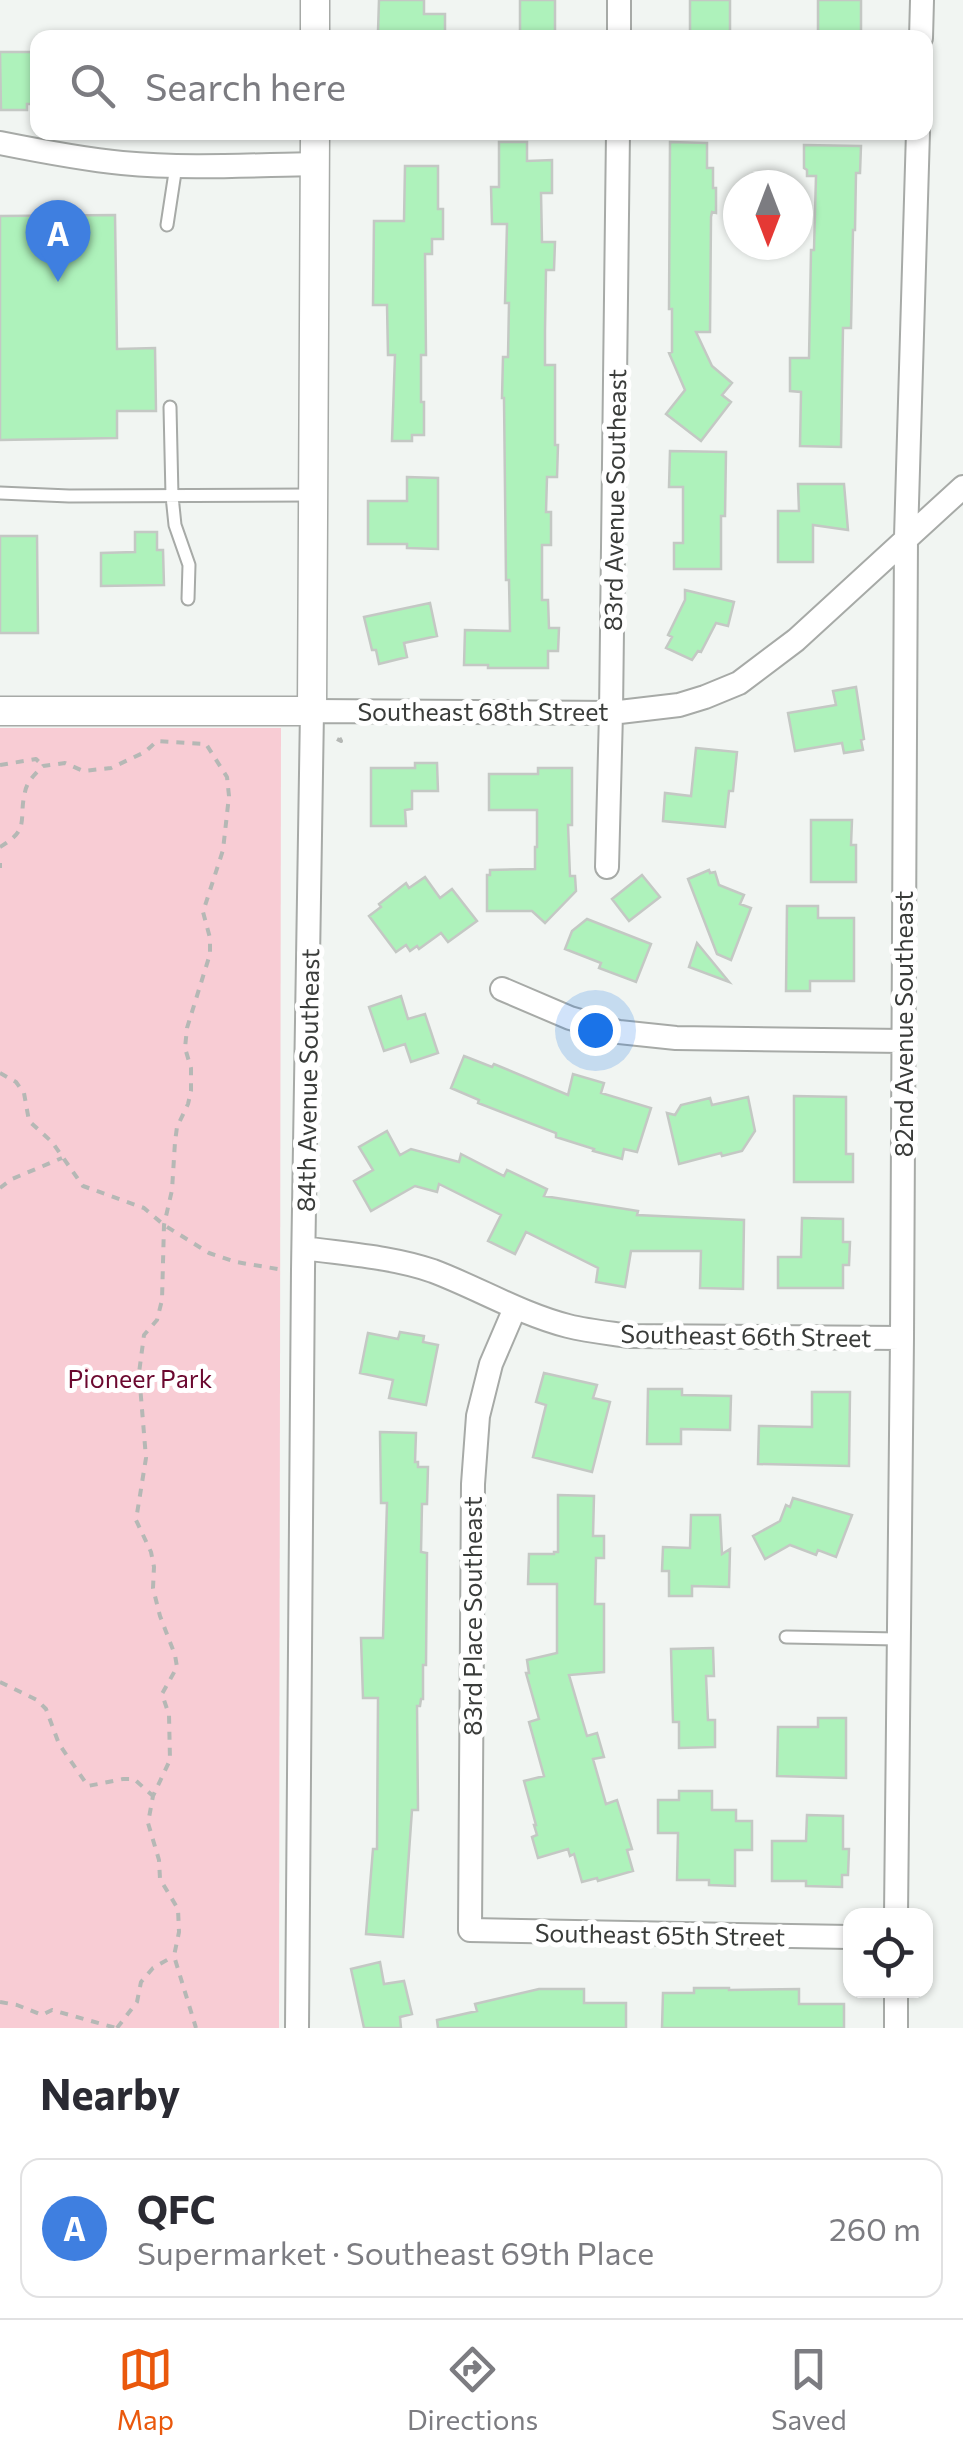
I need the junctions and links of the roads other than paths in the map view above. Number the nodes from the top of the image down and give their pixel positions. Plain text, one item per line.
1 (315, 0) edge
2 (619, 0) edge
3 (922, 0) edge
4 (315, 30) edge
5 (618, 30) edge
6 (921, 30) edge
7 (315, 140) edge
8 (618, 140) edge
9 (918, 140) edge
10 (0, 143) edge
11 (315, 164) junction
12 (176, 166) junction
13 (167, 224) dead end
14 (170, 407) dead end
15 (963, 487) edge
16 (0, 493) edge
17 (314, 495) junction
18 (172, 496) junction
19 (906, 537) junction
20 (188, 599) dead end
21 (312, 710) junction
22 (0, 711) edge
23 (611, 713) junction
24 (607, 868) dead end
25 (502, 989) dead end
26 (904, 1040) junction
27 (304, 1259) junction
28 (514, 1308) junction
29 (902, 1338) junction
30 (786, 1637) dead end
31 (898, 1639) junction
32 (896, 1908) edge
33 (470, 1930) joint
34 (843, 1937) edge
35 (896, 1998) edge
36 (296, 2028) edge
37 (896, 2028) edge

1 - 4 street
2 - 5 street
3 - 6 street
7 - 11 street, 84th Avenue Southeast
8 - 23 street, 83rd Avenue Southeast
9 - 19 street, 82nd Avenue Southeast
10 - 12 street
11 - 12 street
11 - 17 street, 84th Avenue Southeast
12 - 13 lane
14 - 18 lane
15 - 19 street, Southeast 68th Street
16 - 18 lane
17 - 18 lane
17 - 21 street, 84th Avenue Southeast
18 - 20 lane
19 - 23 street, Southeast 68th Street
19 - 26 street, 82nd Avenue Southeast
21 - 22 street, Southeast 68th Street
21 - 23 street, Southeast 68th Street
21 - 27 street, 84th Avenue Southeast
23 - 24 street, 83rd Avenue Southeast
25 - 26 street
26 - 29 street, 82nd Avenue Southeast
27 - 28 street, Southeast 66th Street
27 - 36 street, 84th Avenue Southeast
28 - 29 street, Southeast 66th Street
28 - 33 street, 83rd Place Southeast
29 - 31 street, 82nd Avenue Southeast
30 - 31 lane
31 - 32 street, 82nd Avenue Southeast
33 - 34 street, Southeast 65th Street
35 - 37 street

